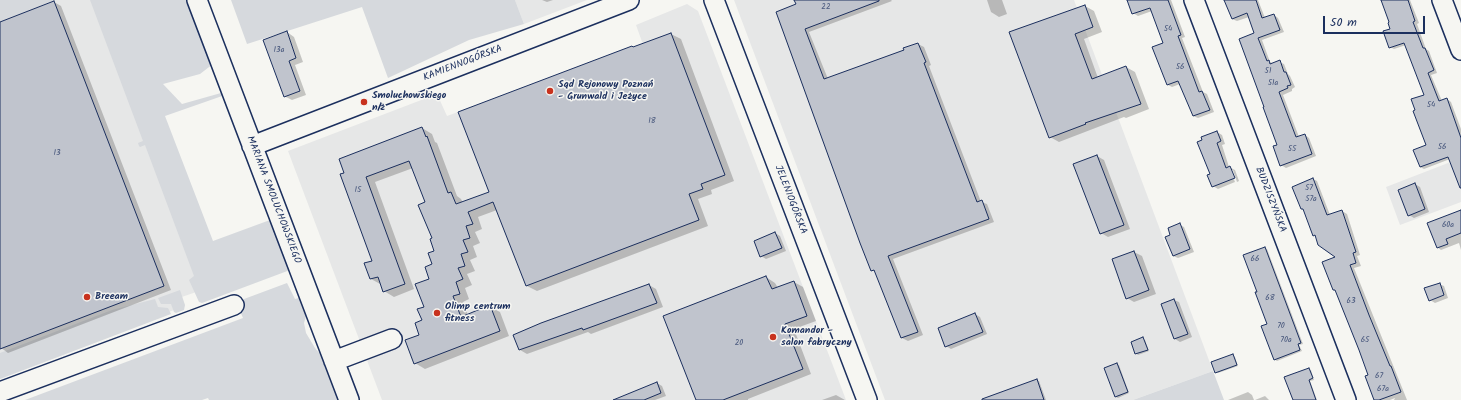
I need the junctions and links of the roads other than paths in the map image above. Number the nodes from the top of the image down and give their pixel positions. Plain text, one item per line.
1 (197, 0) edge
2 (629, 0) edge
3 (714, 0) edge
4 (1194, 0) edge
5 (1442, 0) edge
6 (1461, 50) edge
7 (252, 146) junction
8 (234, 305) dead end
9 (392, 339) dead end
10 (334, 361) junction
11 (0, 392) edge
12 (349, 400) edge
13 (867, 400) edge
14 (1346, 400) edge

1 - 7 street, MARIANA SMOLUCHOWSKIEGO
2 - 7 street, KAMIENNOGÓRSKA
3 - 13 street, JELENIOGÓRSKA
4 - 14 street, BUDZISZYŃSKA
5 - 6 street
7 - 10 street, MARIANA SMOLUCHOWSKIEGO
8 - 11 street
9 - 10 street
10 - 12 street, MARIANA SMOLUCHOWSKIEGO

